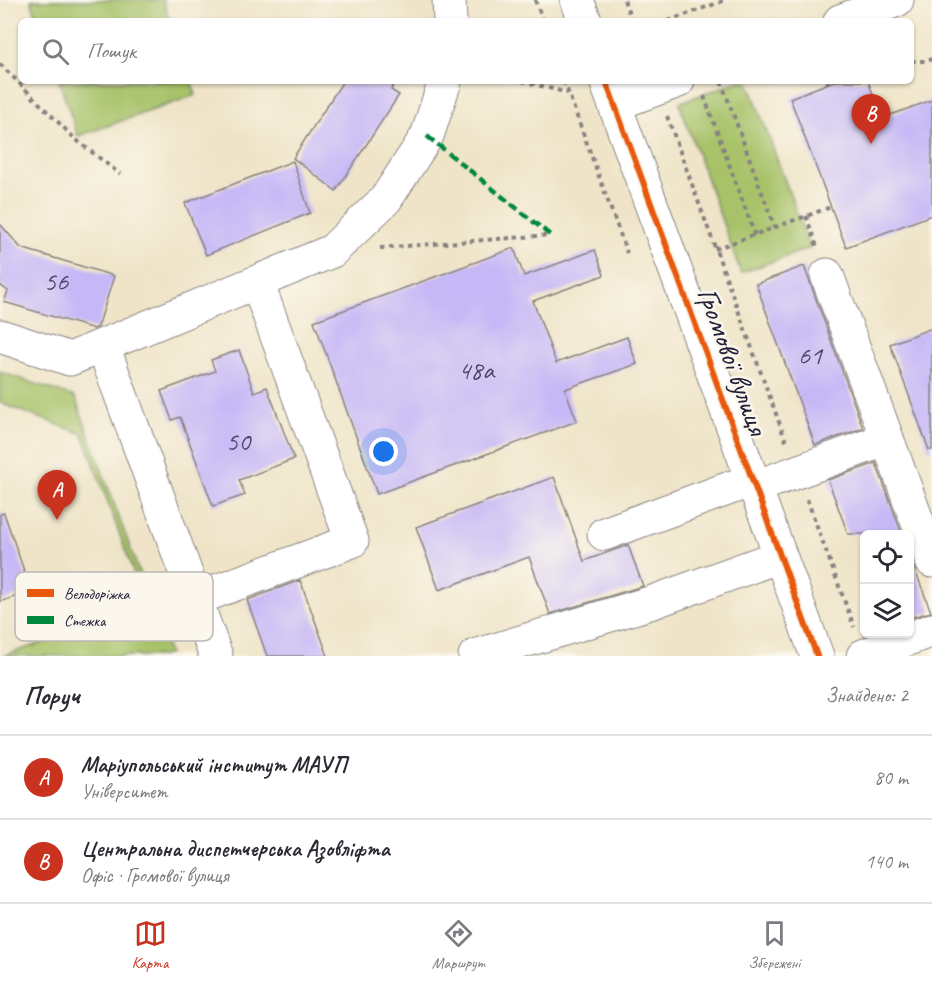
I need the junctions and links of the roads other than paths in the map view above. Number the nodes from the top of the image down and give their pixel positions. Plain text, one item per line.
1 (449, 0) edge
2 (577, 0) edge
3 (897, 0) edge
4 (450, 18) edge
5 (584, 18) edge
6 (848, 18) edge
7 (444, 84) edge
8 (679, 87) edge
9 (611, 93) edge
10 (828, 275) dead end
11 (257, 282) junction
12 (0, 336) edge
13 (103, 346) junction
14 (887, 439) junction
15 (754, 484) junction
16 (604, 534) dead end
17 (780, 556) junction
18 (932, 561) edge
19 (186, 572) edge
20 (213, 591) edge
21 (932, 630) edge
22 (211, 641) edge
23 (216, 656) edge
24 (476, 656) edge
25 (816, 656) edge
26 (863, 656) edge

1 - 4 street
2 - 5 street
3 - 6 street
7 - 11 street
8 - 9 street
9 - 15 street, Громової вулиця
10 - 14 street
11 - 13 street
11 - 20 street
12 - 13 street
13 - 19 street
14 - 15 street
14 - 18 street
15 - 16 street
15 - 17 street, Громової вулиця
17 - 24 street
17 - 25 street, Громової вулиця
21 - 26 street
22 - 23 street

